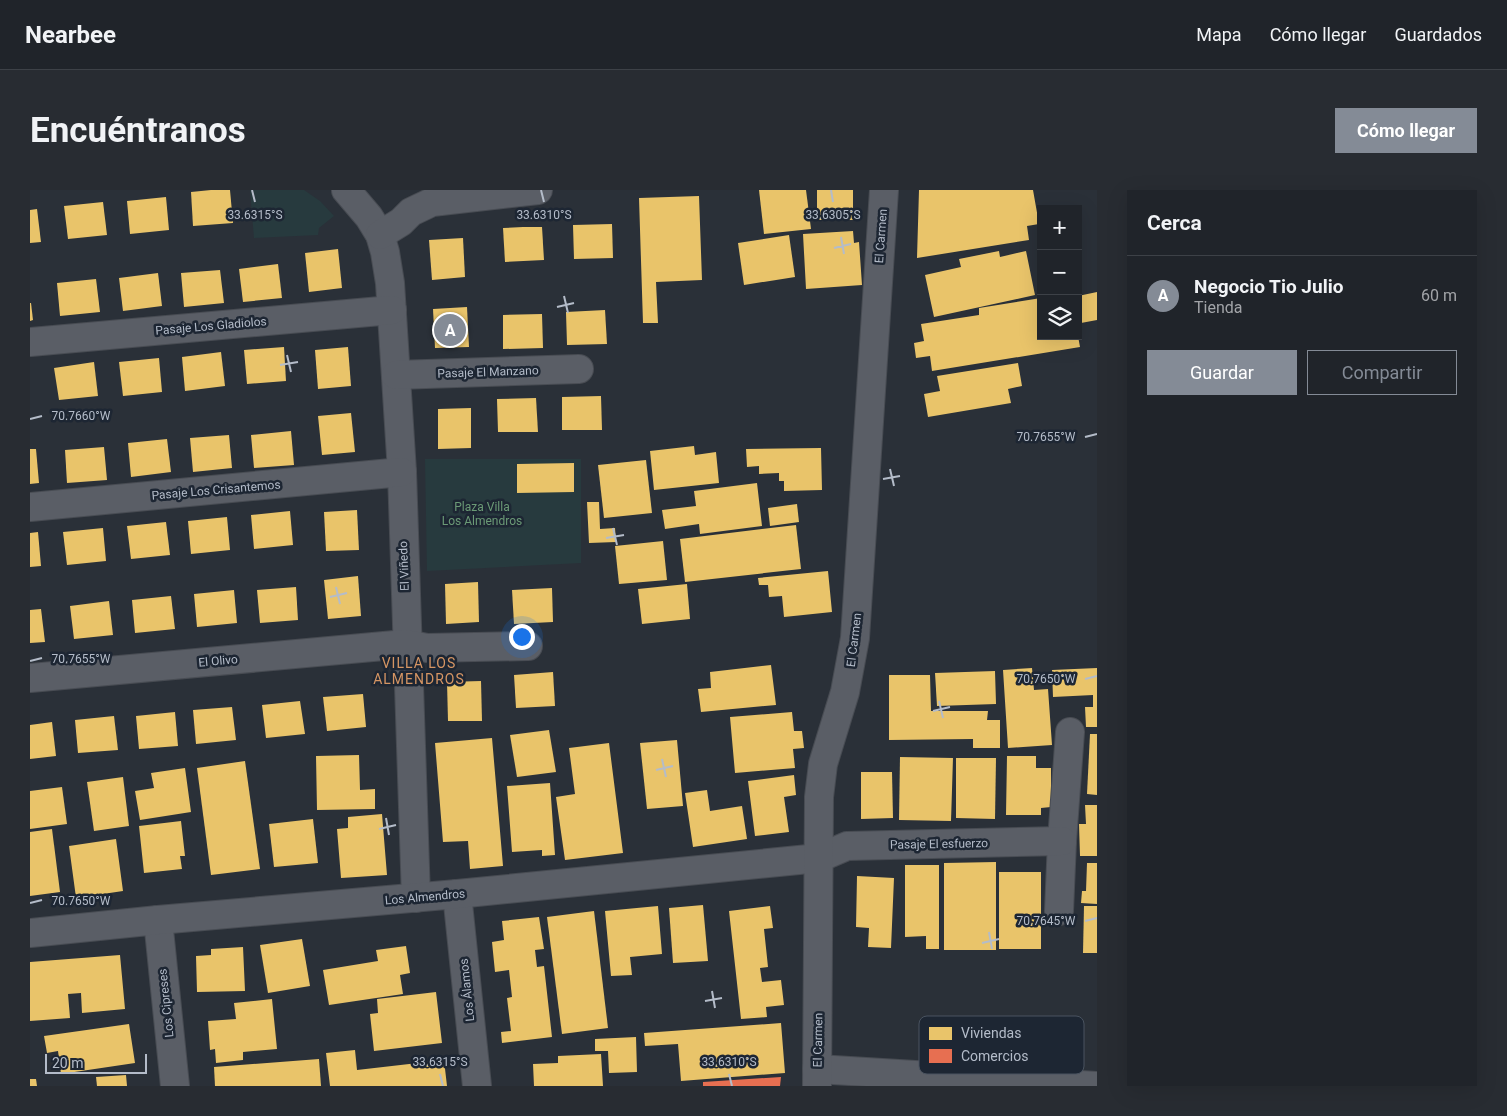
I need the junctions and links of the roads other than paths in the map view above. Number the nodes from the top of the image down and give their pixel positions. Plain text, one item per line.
1 (346, 190) edge
2 (538, 190) edge
3 (884, 190) edge
4 (380, 235) junction
5 (392, 310) junction
6 (30, 342) edge
7 (580, 369) dead end
8 (396, 375) junction
9 (402, 472) junction
10 (30, 507) edge
11 (406, 644) junction
12 (528, 646) dead end
13 (30, 678) edge
14 (1070, 732) dead end
15 (1062, 841) junction
16 (820, 858) junction
17 (457, 894) junction
18 (416, 898) junction
19 (1059, 911) dead end
20 (158, 920) junction
21 (30, 933) edge
22 (817, 1078) edge
23 (174, 1086) edge
24 (477, 1086) edge
25 (1097, 1086) edge

1 - 4 street, El Viñedo
2 - 4 street
3 - 16 street, El Carmen
4 - 5 street, El Viñedo
5 - 6 street, Pasaje Los Gladiolos
5 - 8 street, El Viñedo
7 - 8 street, Pasaje El Manzano
8 - 9 street, El Viñedo
9 - 10 street, Pasaje Los Crisantemos
9 - 11 street, El Viñedo
11 - 12 street, El Olivo
11 - 13 street, El Olivo
11 - 18 street, El Viñedo
14 - 15 street
15 - 16 street, Pasaje El esfuerzo
15 - 19 street
16 - 17 street, Los Almendros
16 - 22 street, El Carmen
17 - 18 street, Los Almendros
17 - 24 street, Los Álamos
18 - 20 street, Los Almendros
20 - 21 street, Los Almendros
20 - 23 street, Los Cipreses
22 - 25 street

